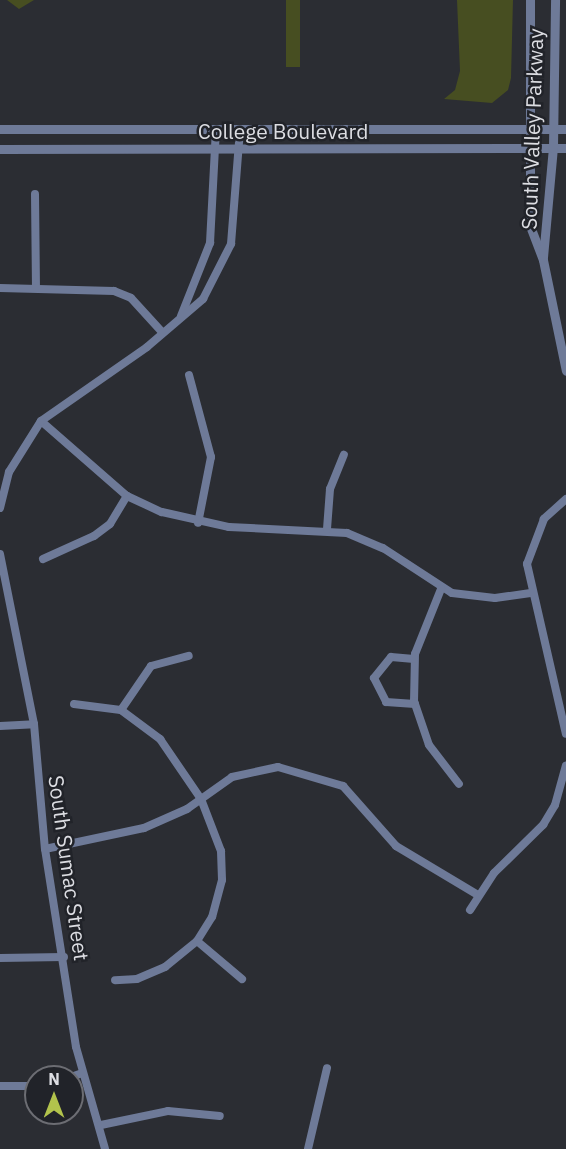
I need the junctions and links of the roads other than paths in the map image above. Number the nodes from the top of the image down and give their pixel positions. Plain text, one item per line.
1 (530, 0) edge
2 (555, 0) edge
3 (0, 129) edge
4 (529, 129) junction
5 (553, 129) junction
6 (566, 129) edge
7 (216, 130) junction
8 (240, 130) junction
9 (529, 148) junction
10 (553, 148) junction
11 (566, 148) edge
12 (0, 149) edge
13 (217, 150) junction
14 (240, 150) junction
15 (35, 194) dead end
16 (543, 260) junction
17 (0, 288) edge
18 (36, 288) junction
19 (180, 318) junction
20 (163, 333) junction
21 (566, 371) edge
22 (189, 375) dead end
23 (41, 421) junction
24 (344, 455) dead end
25 (0, 468) edge
26 (9, 472) junction
27 (127, 496) junction
28 (566, 499) edge
29 (0, 508) edge
30 (198, 523) junction
31 (327, 529) junction
32 (0, 554) edge
33 (43, 559) dead end
34 (441, 589) junction
35 (531, 593) junction
36 (189, 656) dead end
37 (414, 658) junction
38 (74, 704) dead end
39 (415, 704) junction
40 (121, 710) junction
41 (34, 724) junction
42 (0, 726) edge
43 (566, 734) edge
44 (566, 765) edge
45 (459, 784) dead end
46 (201, 799) junction
47 (45, 849) junction
48 (478, 895) junction
49 (470, 910) dead end
50 (197, 941) junction
51 (64, 957) junction
52 (0, 958) edge
53 (242, 979) dead end
54 (115, 980) dead end
55 (81, 1065) edge
56 (327, 1068) dead end
57 (84, 1078) edge
58 (0, 1086) edge
59 (24, 1086) edge
60 (220, 1116) dead end
61 (101, 1125) junction
62 (105, 1149) edge
63 (308, 1149) edge

1 - 4 street, South Valley Parkway
2 - 5 street, South Valley Parkway
3 - 7 street, College Boulevard
4 - 5 street, College Boulevard
4 - 8 street, College Boulevard
4 - 9 street, South Valley Parkway
5 - 6 street, College Boulevard
5 - 10 street, South Valley Parkway
7 - 8 street, College Boulevard
7 - 13 street
8 - 14 street
9 - 10 street, College Boulevard
9 - 14 street, College Boulevard
9 - 16 street, South Valley Parkway
10 - 11 street, College Boulevard
10 - 16 street, South Valley Parkway
12 - 13 street, College Boulevard
13 - 14 street, College Boulevard
13 - 19 street
14 - 19 street
15 - 18 street
16 - 21 street, South Valley Parkway
17 - 18 street
18 - 20 street
19 - 20 street
20 - 23 street
22 - 30 street
23 - 26 street
23 - 27 street
24 - 31 street
25 - 26 street
26 - 29 street
27 - 30 street
27 - 33 street
28 - 35 street
30 - 31 street
31 - 34 street
32 - 41 street, South Sumac Street
34 - 35 street
34 - 37 street
35 - 43 street
36 - 40 street
37 - 39 street
37 - 39 street
38 - 40 street
39 - 45 street
40 - 46 street
41 - 42 street
41 - 47 street, South Sumac Street
44 - 48 street
46 - 47 street
46 - 48 street
46 - 50 street
47 - 51 street, South Sumac Street
48 - 49 street
50 - 53 street
50 - 54 street
51 - 52 street
51 - 55 street, South Sumac Street
56 - 63 street
57 - 61 street, South Sumac Street
58 - 59 street
60 - 61 street
61 - 62 street, South Sumac Street

